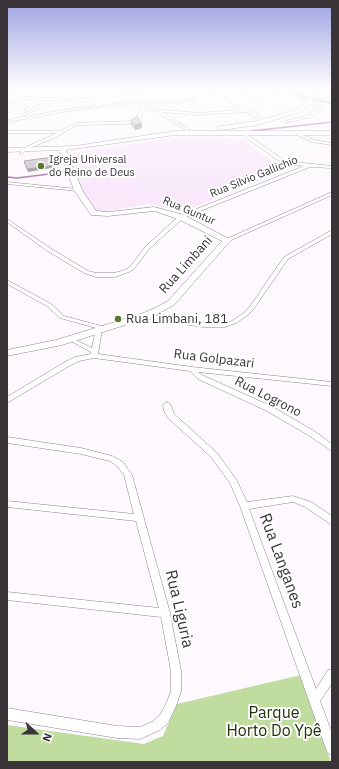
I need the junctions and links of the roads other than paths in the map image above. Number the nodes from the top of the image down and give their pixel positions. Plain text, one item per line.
1 (125, 123) edge
2 (175, 123) edge
3 (252, 123) edge
4 (233, 126) junction
5 (221, 128) junction
6 (7, 132) edge
7 (61, 132) junction
8 (189, 133) junction
9 (225, 133) junction
10 (332, 134) edge
11 (246, 135) junction
12 (299, 135) junction
13 (332, 144) edge
14 (62, 150) junction
15 (7, 152) edge
16 (22, 152) junction
17 (310, 165) junction
18 (332, 167) edge
19 (7, 183) edge
20 (78, 190) junction
21 (332, 193) edge
22 (181, 217) junction
23 (7, 220) edge
24 (332, 232) edge
25 (227, 240) junction
26 (7, 283) edge
27 (144, 316) junction
28 (101, 329) junction
29 (70, 339) junction
30 (7, 352) edge
31 (94, 353) junction
32 (192, 369) junction
33 (332, 384) edge
34 (7, 400) edge
35 (167, 405) dead end
36 (7, 440) edge
37 (332, 448) edge
38 (7, 504) edge
39 (244, 506) junction
40 (140, 518) junction
41 (332, 521) edge
42 (7, 596) edge
43 (165, 614) junction
44 (332, 674) edge
45 (315, 699) junction
46 (7, 714) edge
47 (332, 749) edge

1 - 7 street
2 - 8 street
3 - 4 main road
4 - 5 main road
4 - 9 main road
5 - 8 main road
5 - 9 main road
6 - 7 street
7 - 16 street
8 - 9 main road
8 - 14 main road
8 - 14 main road
9 - 11 main road
10 - 12 main road
11 - 12 main road
11 - 17 street
12 - 13 street
14 - 16 main road
14 - 20 main road, Rua Guntur
15 - 16 main road
17 - 18 street
17 - 22 street, Rua Silvio Gallichio
19 - 20 street
20 - 22 main road, Rua Guntur
21 - 25 street, Rua Limbani
22 - 23 street, Rua Silvio Gallichio
22 - 25 main road, Rua Guntur
24 - 27 street
25 - 27 main road, Rua Limbani
26 - 28 street
27 - 28 main road, Rua Limbani
28 - 29 main road, Rua Limbani
28 - 31 street
29 - 30 main road, Rua Limbani
29 - 31 street
31 - 32 street, Rua Golpazari
31 - 34 street
32 - 33 street, Rua Golpazari
32 - 37 street, Rua Logrono
35 - 39 street, Rua Langanes
36 - 40 street, Rua Liguria
38 - 40 street
39 - 41 street
39 - 45 street, Rua Langanes
40 - 43 street, Rua Liguria
42 - 43 street
43 - 46 street, Rua Liguria
44 - 45 street
45 - 47 street, Rua Langanes

